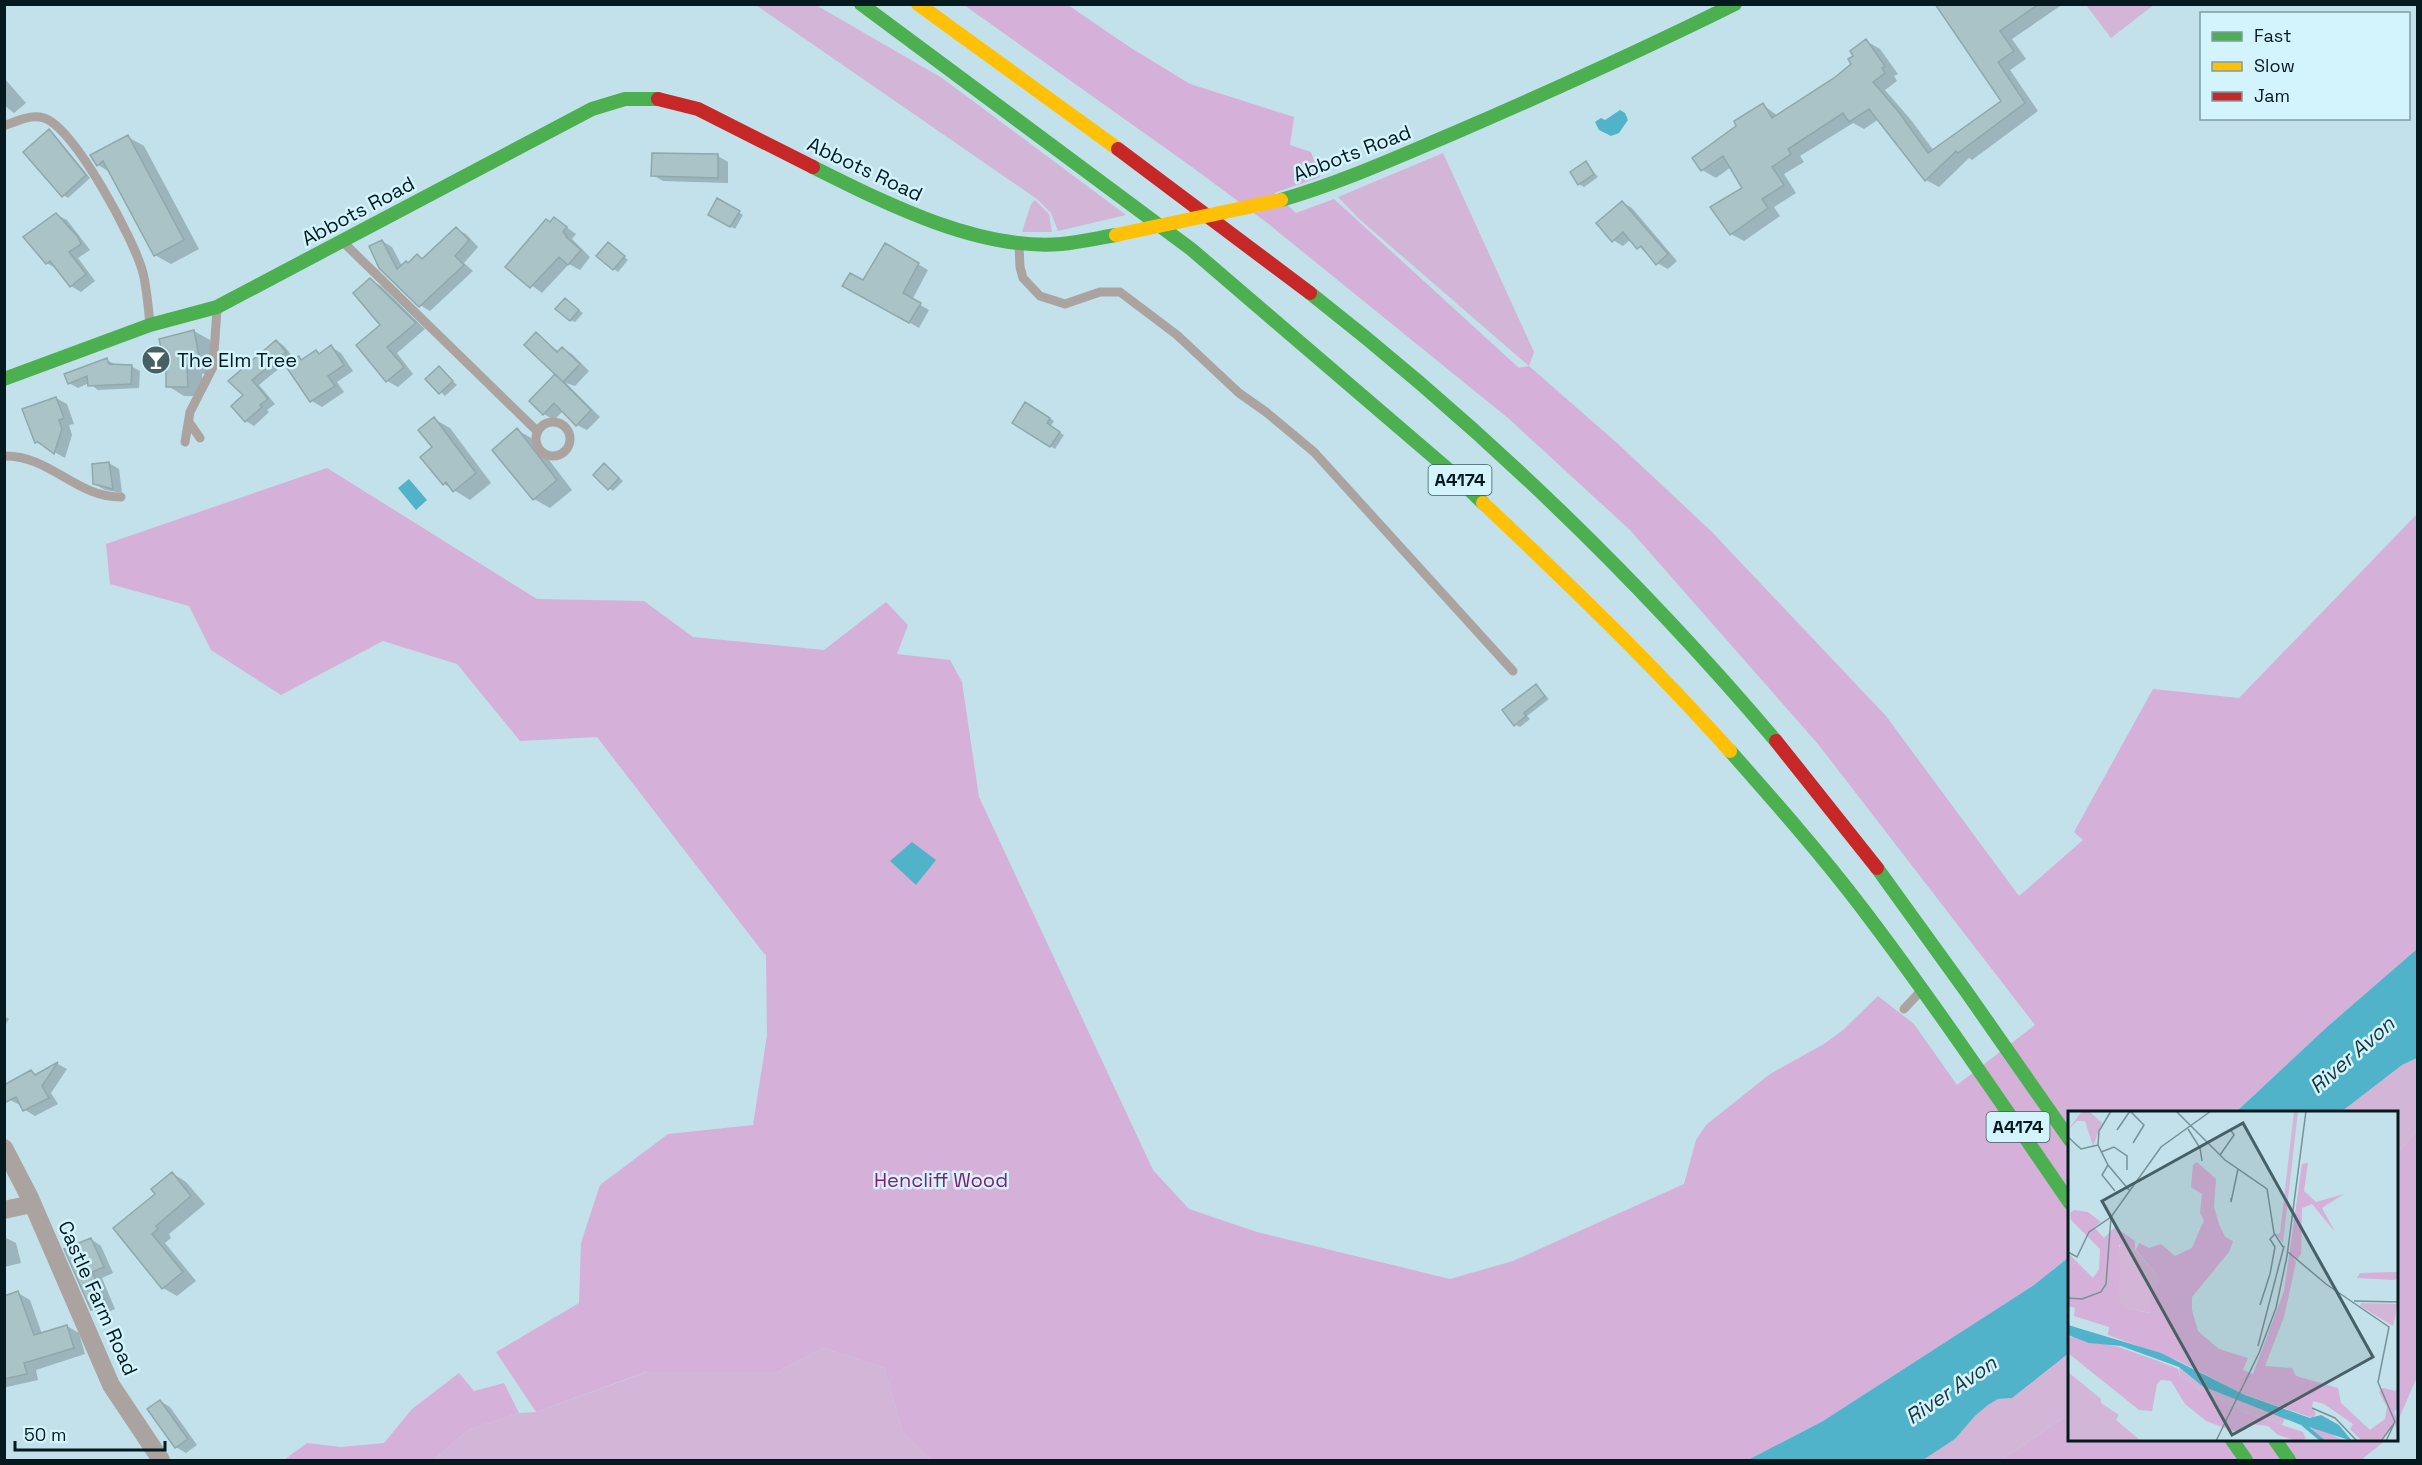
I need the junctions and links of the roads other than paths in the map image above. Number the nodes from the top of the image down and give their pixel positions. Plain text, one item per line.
1 (861, 4) edge
2 (918, 4) edge
3 (1735, 4) edge
4 (4, 126) edge
5 (341, 241) junction
6 (1019, 243) junction
7 (217, 307) junction
8 (150, 326) junction
9 (4, 379) edge
10 (189, 422) junction
11 (537, 431) dead end
12 (200, 438) dead end
13 (185, 442) dead end
14 (4, 456) edge
15 (121, 497) dead end
16 (1513, 671) dead end
17 (1922, 991) junction
18 (1904, 1009) dead end
19 (2068, 1137) edge
20 (4, 1148) edge
21 (30, 1198) junction
22 (2068, 1200) edge
23 (4, 1210) edge
24 (2233, 1441) edge
25 (2276, 1441) edge
26 (161, 1461) edge
27 (2246, 1461) edge
28 (2289, 1461) edge

1 - 17 main road, A4174
2 - 19 main road, A4174
3 - 6 main road, Abbots Road, bridge
4 - 8 lane
5 - 6 main road, Abbots Road
5 - 7 main road, Abbots Road
5 - 11 lane
6 - 16 lane
7 - 8 main road, Abbots Road
7 - 10 lane
8 - 9 main road, Abbots Road
10 - 12 lane
10 - 13 lane
14 - 15 lane
17 - 18 lane
17 - 22 main road, A4174
20 - 21 street, Castle Farm Road
21 - 23 street
21 - 26 street, Castle Farm Road
24 - 27 main road
25 - 28 main road

